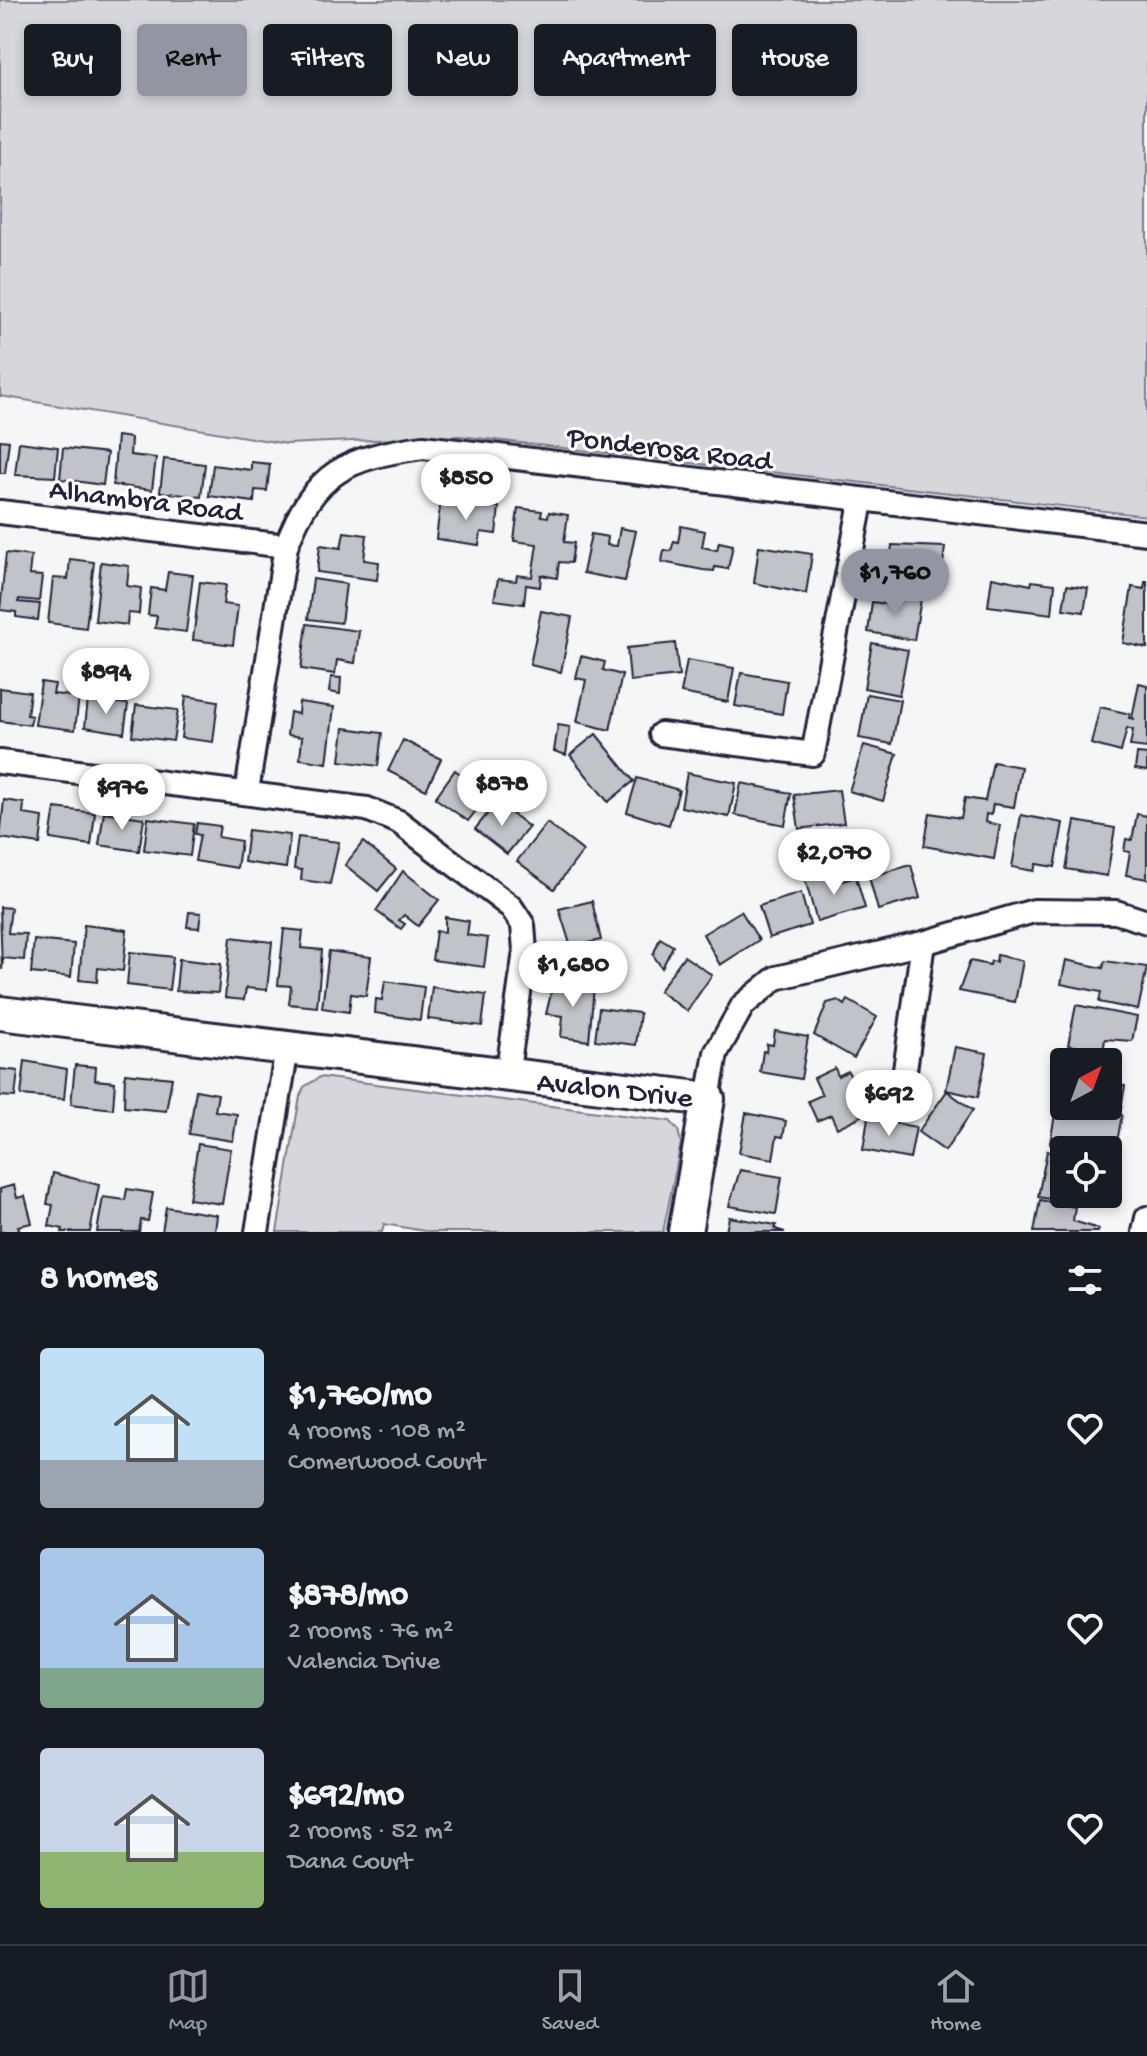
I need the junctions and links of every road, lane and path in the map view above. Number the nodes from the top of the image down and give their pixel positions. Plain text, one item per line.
1 (861, 502) junction
2 (0, 512) edge
3 (1147, 533) edge
4 (286, 546) junction
5 (661, 734) dead end
6 (0, 762) edge
7 (247, 791) junction
8 (1147, 922) edge
9 (923, 943) junction
10 (0, 1013) edge
11 (287, 1048) junction
12 (905, 1070) dead end
13 (507, 1077) junction
14 (708, 1099) junction
15 (1147, 1218) edge
16 (257, 1232) edge
17 (685, 1232) edge
18 (1144, 1232) edge

1 - 3 street, Ponderosa Road
1 - 4 street, Ponderosa Road
1 - 5 street
2 - 4 street, Alhambra Road
4 - 7 street, Ponderosa Road
6 - 7 street
7 - 13 street
8 - 9 street, Avalon Drive
9 - 12 street
9 - 14 street, Avalon Drive
10 - 11 street, Avalon Drive
11 - 13 street, Avalon Drive
11 - 16 street
13 - 14 street, Avalon Drive
14 - 17 street
15 - 18 street

